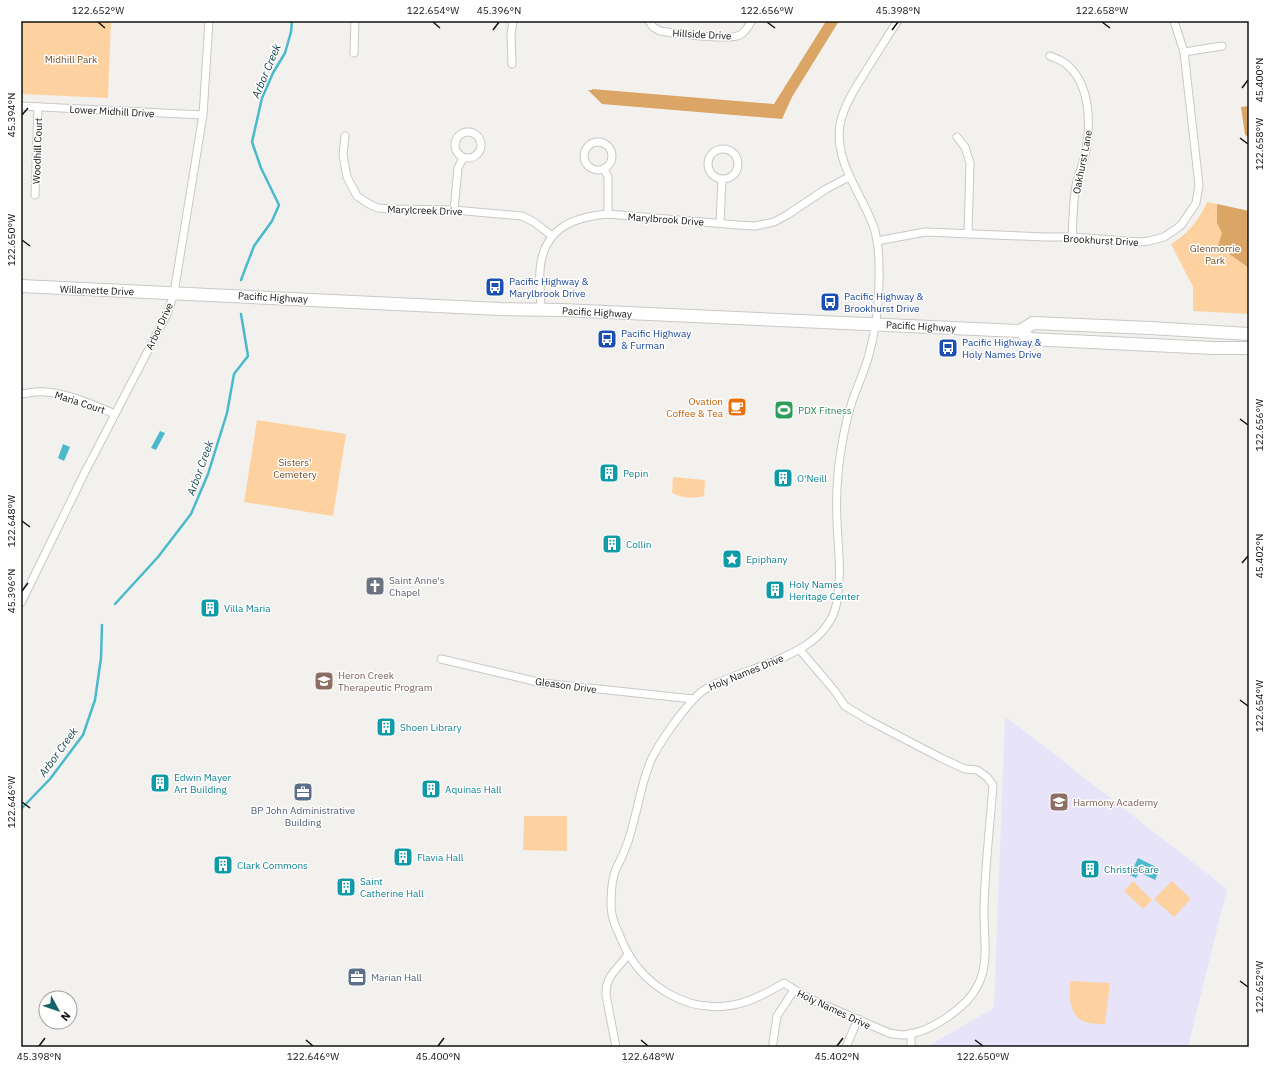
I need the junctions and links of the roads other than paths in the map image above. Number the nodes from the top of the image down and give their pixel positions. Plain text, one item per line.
1 (209, 21) edge
2 (355, 21) edge
3 (512, 21) edge
4 (649, 21) edge
5 (752, 21) edge
6 (898, 21) edge
7 (1174, 21) edge
8 (1222, 46) dead end
9 (1184, 52) junction
10 (354, 53) dead end
11 (1050, 56) dead end
12 (512, 64) dead end
13 (21, 106) edge
14 (38, 107) junction
15 (203, 115) junction
16 (344, 136) dead end
17 (957, 137) dead end
18 (463, 158) dead end
19 (604, 169) junction
20 (849, 177) junction
21 (722, 179) junction
22 (35, 195) dead end
23 (454, 210) junction
24 (608, 214) junction
25 (720, 223) junction
26 (968, 234) junction
27 (552, 236) junction
28 (1072, 237) junction
29 (877, 241) junction
30 (21, 286) edge
31 (174, 293) junction
32 (541, 310) junction
33 (874, 324) junction
34 (1020, 331) junction
35 (1249, 334) edge
36 (1249, 348) edge
37 (21, 394) edge
38 (115, 414) junction
39 (21, 603) edge
40 (800, 650) junction
41 (441, 659) dead end
42 (693, 699) junction
43 (628, 954) junction
44 (794, 990) junction
45 (858, 1019) junction
46 (911, 1033) junction
47 (773, 1043) dead end
48 (616, 1047) edge
49 (846, 1047) edge
50 (911, 1047) edge

1 - 15 street, Arbor Drive
2 - 10 street
3 - 12 street
4 - 5 street, Hillside Drive
6 - 20 street
7 - 9 street, Brookhurst Drive
8 - 9 street
9 - 28 street, Brookhurst Drive
11 - 28 street, Oakhurst Lane
13 - 14 street, Lower Midhill Drive
14 - 15 street, Lower Midhill Drive
14 - 22 street, Woodhill Court
15 - 31 street, Arbor Drive
16 - 23 street, Marylcreek Drive
17 - 26 street
18 - 23 street
19 - 19 street
19 - 24 street
20 - 25 street, Marylbrook Drive
20 - 29 street
21 - 21 street
21 - 25 street
23 - 27 street, Marylcreek Drive
24 - 25 street, Marylbrook Drive
24 - 27 street, Marylbrook Drive
26 - 28 street, Brookhurst Drive
26 - 29 street, Brookhurst Drive
27 - 32 street, Marylbrook Drive
29 - 33 street
30 - 31 main road, Willamette Drive
31 - 32 main road, Pacific Highway
31 - 38 street, Arbor Drive
32 - 33 main road, Pacific Highway
33 - 34 main road, Pacific Highway
33 - 40 street, Holy Names Drive
34 - 35 main road, Pacific Highway
34 - 36 main road, Pacific Highway
37 - 38 street, Maria Court
38 - 39 street, Arbor Drive
40 - 42 street, Holy Names Drive
40 - 46 street, Holy Names Drive
41 - 42 street, Gleason Drive
42 - 43 street, Holy Names Drive
43 - 44 street, Holy Names Drive
43 - 48 street
44 - 45 street, Holy Names Drive
44 - 47 street
45 - 46 street, Holy Names Drive
45 - 49 street
46 - 50 street

